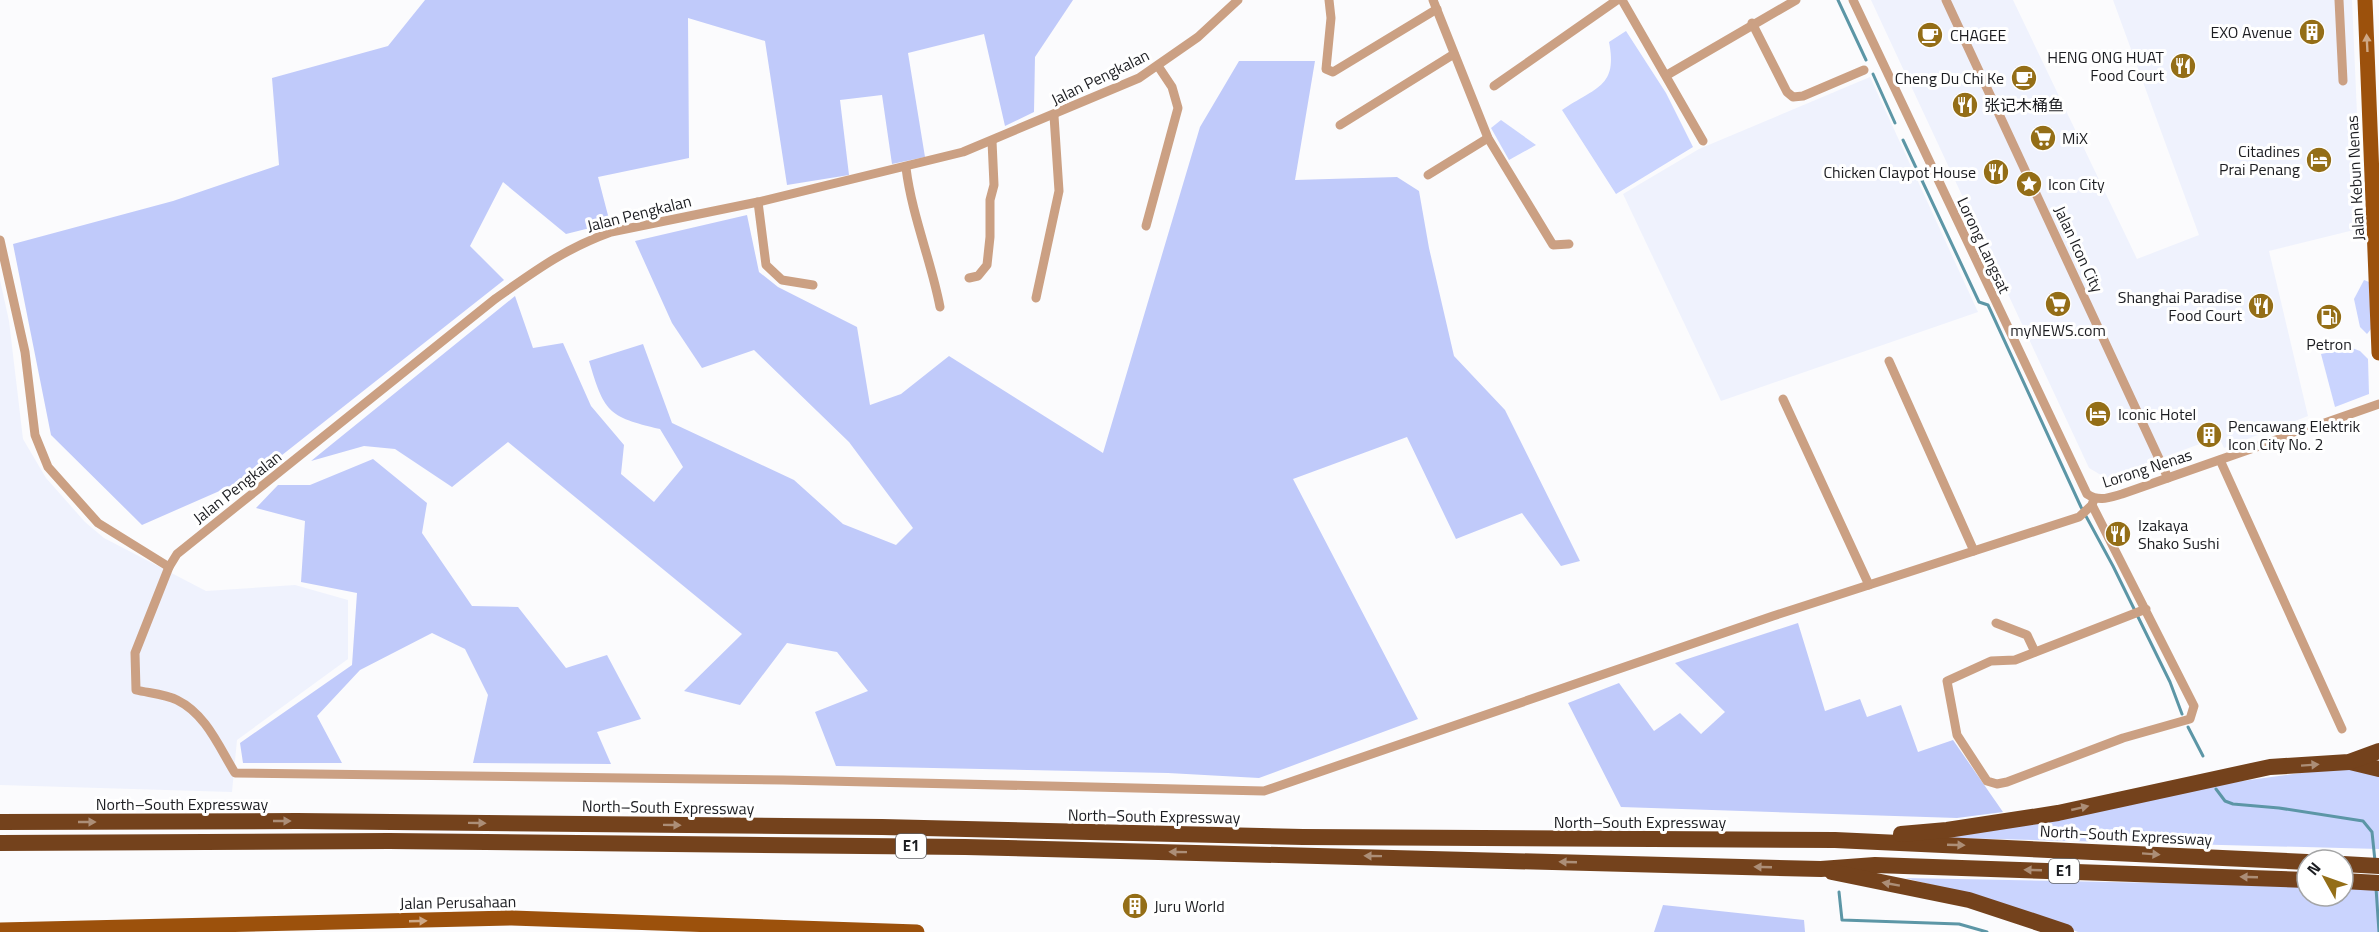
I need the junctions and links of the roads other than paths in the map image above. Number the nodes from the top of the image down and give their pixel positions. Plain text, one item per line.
1 (1238, 0) edge
2 (1329, 0) edge
3 (1617, 0) edge
4 (1622, 0) edge
5 (1796, 0) edge
6 (1853, 0) edge
7 (1946, 0) edge
8 (2339, 0) edge
9 (2365, 0) edge
10 (1435, 5) edge
11 (1752, 23) junction
12 (1454, 54) junction
13 (1158, 66) junction
14 (1864, 70) dead end
15 (1667, 75) junction
16 (2343, 81) dead end
17 (1494, 86) dead end
18 (1054, 116) junction
19 (1340, 125) dead end
20 (1488, 138) junction
21 (992, 141) junction
22 (1703, 141) dead end
23 (906, 168) junction
24 (1428, 175) dead end
25 (758, 202) junction
26 (1146, 226) dead end
27 (0, 240) edge
28 (1569, 244) dead end
29 (969, 278) dead end
30 (813, 285) dead end
31 (1036, 298) dead end
32 (940, 307) dead end
33 (2379, 354) edge
34 (1889, 361) dead end
35 (1783, 399) dead end
36 (2379, 404) edge
37 (2220, 460) junction
38 (2169, 478) junction
39 (2091, 504) junction
40 (1974, 550) junction
41 (169, 567) junction
42 (1869, 585) junction
43 (2140, 612) junction
44 (1996, 623) dead end
45 (2035, 652) junction
46 (2342, 729) dead end
47 (2379, 751) edge
48 (2349, 762) junction
49 (2379, 769) edge
50 (0, 822) edge
51 (1835, 840) junction
52 (0, 843) edge
53 (2295, 861) edge
54 (2355, 864) edge
55 (2379, 866) edge
56 (1821, 869) junction
57 (2295, 880) edge
58 (2355, 881) edge
59 (2379, 883) edge
60 (215, 929) edge
61 (0, 930) edge
62 (917, 932) edge
63 (2066, 932) edge

1 - 13 street, Jalan Pengkalan
2 - 10 street
3 - 17 street
4 - 15 street
5 - 11 street
6 - 39 street, Lorong Langsat
7 - 38 street, Jalan Icon City
8 - 16 street
33 -> 9 main road, Jalan Kebun Nenas
10 - 12 street
11 - 14 street
11 - 15 street
12 - 19 street
12 - 20 street
13 - 18 street, Jalan Pengkalan
13 - 26 street
15 - 22 street
18 - 21 street, Jalan Pengkalan
18 - 31 street
20 - 24 street
20 - 28 street
21 - 23 street, Jalan Pengkalan
21 - 29 street
23 - 25 street, Jalan Pengkalan
23 - 32 street
25 - 30 street
25 - 41 street, Jalan Pengkalan
27 - 41 street
34 - 40 street
35 - 42 street
36 - 37 street, Lorong Nenas
37 - 38 street, Lorong Nenas
37 - 46 street
38 - 39 street, Lorong Nenas
39 - 40 street, Lorong Nenas
39 - 43 street, Lorong Langsat
40 - 42 street
41 - 42 street, Jalan Pengkalan
43 - 45 street
43 - 45 street, Lorong Langsat
44 - 45 street
47 - 48 highway
48 - 49 highway
51 -> 48 highway
50 -> 51 highway, North–South Expressway / E1
51 -> 53 highway, North–South Expressway / E1
56 -> 52 highway, E1
54 - 55 highway
57 -> 56 highway, E1
63 -> 56 highway
58 - 59 highway
60 - 61 main road, Jalan Perusahaan
60 -> 62 main road, Jalan Perusahaan

